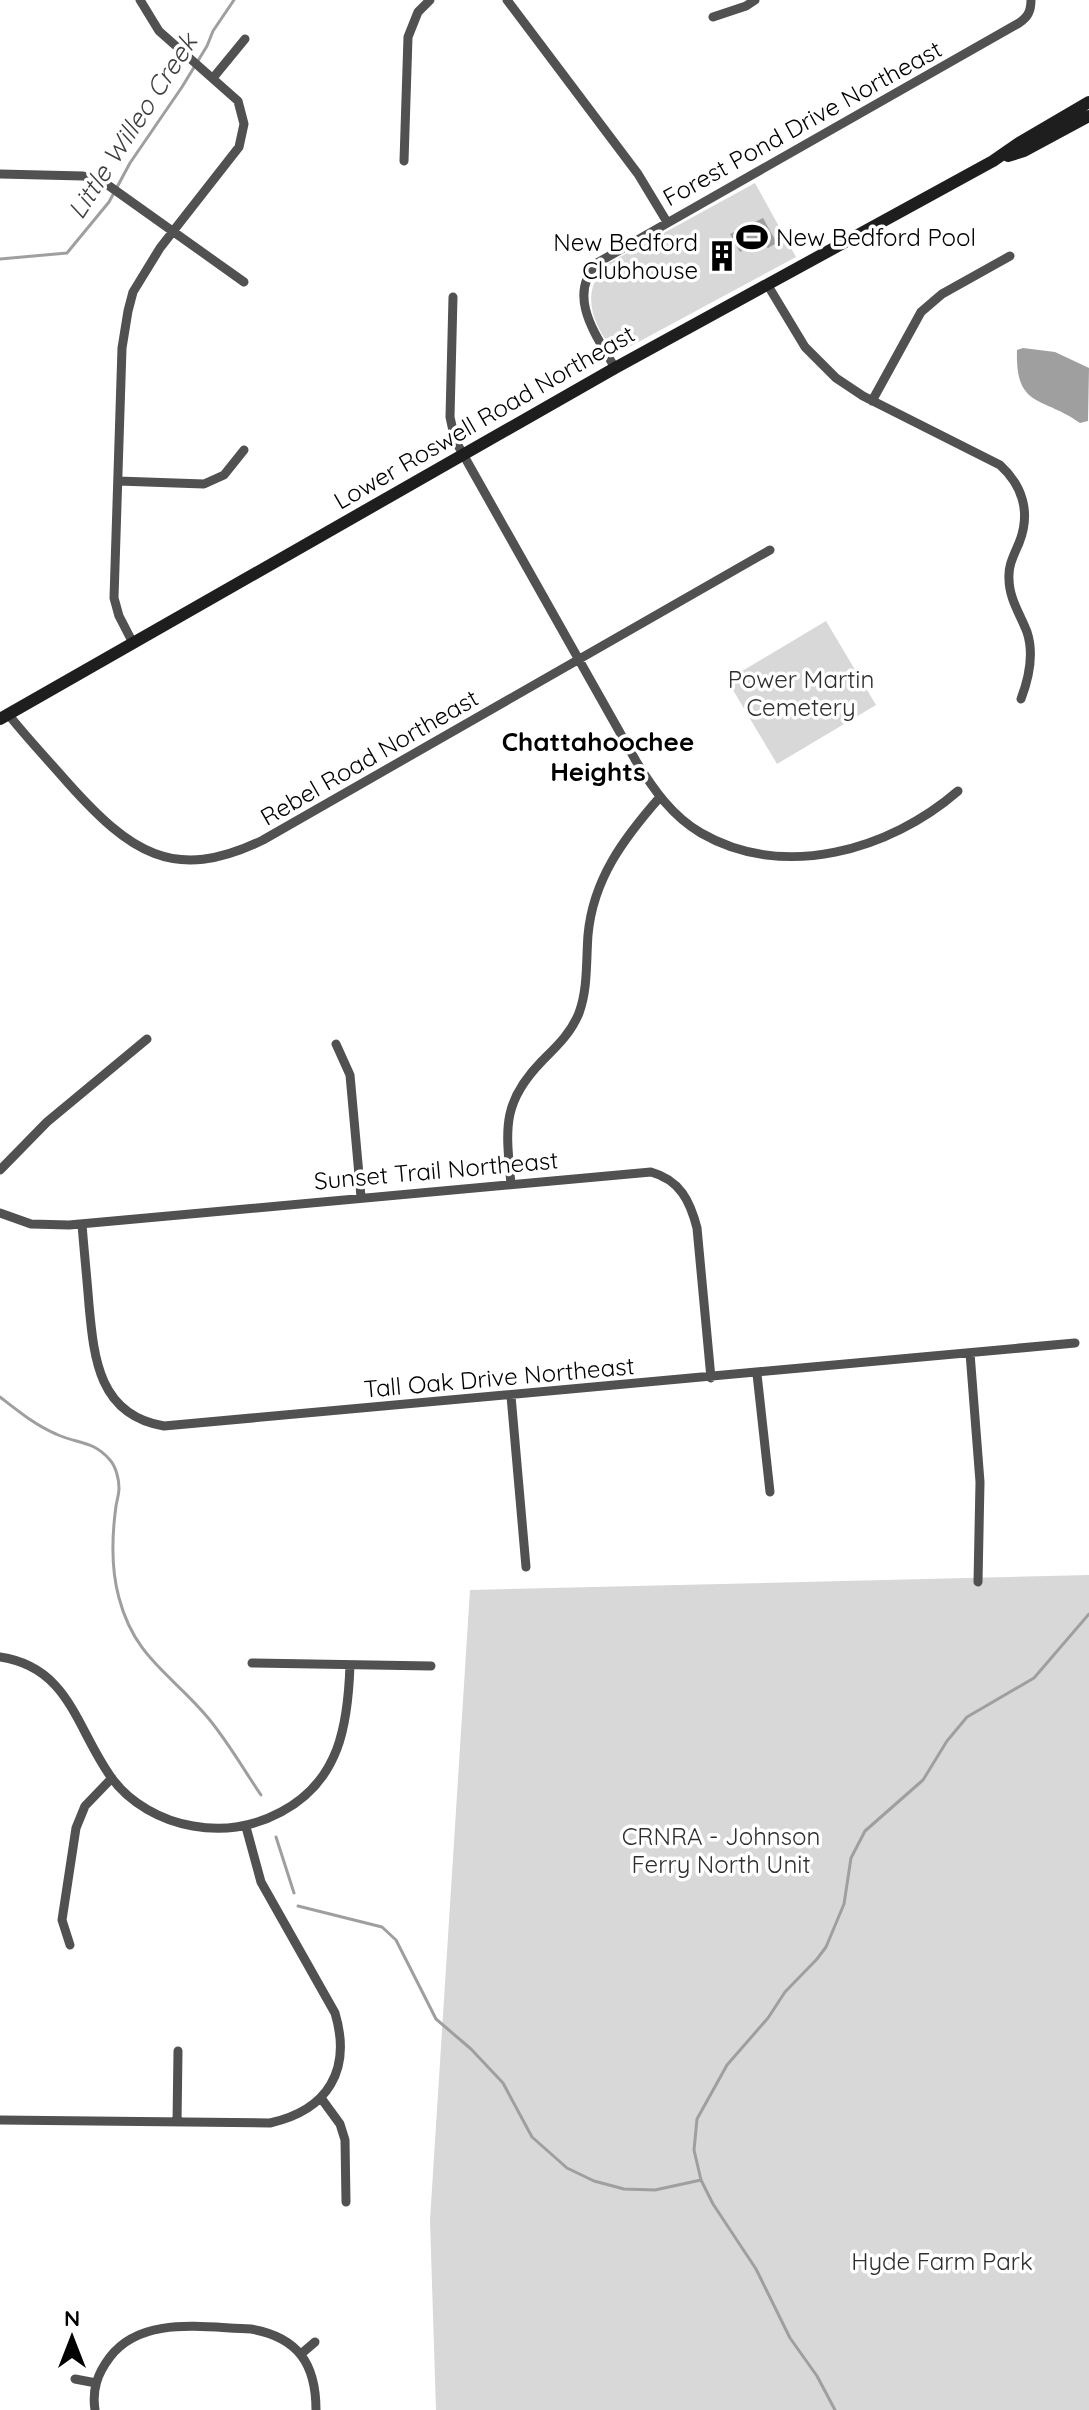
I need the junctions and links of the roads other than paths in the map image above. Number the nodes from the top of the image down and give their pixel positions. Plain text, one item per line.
1 (140, 0) edge
2 (430, 0) edge
3 (507, 0) edge
4 (755, 0) edge
5 (1031, 0) edge
6 (713, 17) dead end
7 (245, 39) dead end
8 (213, 78) junction
9 (1089, 102) edge
10 (1089, 116) edge
11 (404, 161) dead end
12 (993, 161) junction
13 (0, 174) edge
14 (667, 222) junction
15 (172, 231) junction
16 (1010, 256) dead end
17 (244, 282) dead end
18 (767, 284) junction
19 (453, 297) dead end
20 (615, 368) junction
21 (872, 401) junction
22 (244, 450) dead end
23 (463, 455) junction
24 (118, 481) junction
25 (770, 550) dead end
26 (133, 643) junction
27 (579, 661) junction
28 (1021, 699) dead end
29 (4, 716) edge
30 (958, 791) dead end
31 (660, 797) junction
32 (147, 1039) dead end
33 (336, 1044) dead end
34 (0, 1170) edge
35 (511, 1184) junction
36 (361, 1197) junction
37 (0, 1213) edge
38 (82, 1224) junction
39 (1075, 1343) dead end
40 (970, 1353) junction
41 (757, 1374) junction
42 (711, 1378) junction
43 (511, 1396) junction
44 (770, 1492) dead end
45 (526, 1567) dead end
46 (978, 1582) dead end
47 (0, 1657) edge
48 (252, 1663) dead end
49 (350, 1665) junction
50 (431, 1666) dead end
51 (112, 1778) junction
52 (246, 1827) junction
53 (70, 1945) dead end
54 (178, 2051) dead end
55 (321, 2098) junction
56 (0, 2120) edge
57 (177, 2122) junction
58 (346, 2202) dead end
59 (315, 2342) dead end
60 (301, 2354) junction
61 (75, 2379) dead end
62 (96, 2383) junction
63 (95, 2410) edge
64 (316, 2410) edge

1 - 8 street
2 - 11 street
3 - 14 street
4 - 6 street
5 - 14 street, Forest Pond Drive Northeast
7 - 8 street
8 - 15 street
9 - 12 street, Lower Roswell Road Northeast
10 - 12 street, Lower Roswell Road Northeast
12 - 18 street, Lower Roswell Road Northeast
13 - 15 street
14 - 20 street, Forest Pond Drive Northeast
15 - 17 street
15 - 24 street
16 - 21 street
18 - 20 street, Lower Roswell Road Northeast
18 - 21 street
19 - 23 street
20 - 23 street, Lower Roswell Road Northeast
21 - 28 street
22 - 24 street
23 - 26 street, Lower Roswell Road Northeast
23 - 27 street
24 - 26 street
25 - 27 street, Rebel Road Northeast
26 - 29 street, Lower Roswell Road Northeast
27 - 29 street, Rebel Road Northeast
27 - 31 street
30 - 31 street
31 - 35 street
32 - 34 street
33 - 36 street
35 - 36 street, Sunset Trail Northeast
35 - 42 street, Sunset Trail Northeast
36 - 38 street, Sunset Trail Northeast
37 - 38 street, Sunset Trail Northeast
38 - 43 street, Tall Oak Drive Northeast
39 - 40 street, Tall Oak Drive Northeast
40 - 41 street, Tall Oak Drive Northeast
40 - 46 street
41 - 42 street, Tall Oak Drive Northeast
41 - 44 street
42 - 43 street, Tall Oak Drive Northeast
43 - 45 street
47 - 51 street
48 - 49 street
49 - 50 street
49 - 52 street
51 - 52 street
51 - 53 street
52 - 55 street
54 - 57 street
55 - 57 street
55 - 58 street
56 - 57 street
59 - 60 street
60 - 62 street
60 - 64 street
61 - 62 street
62 - 63 street

